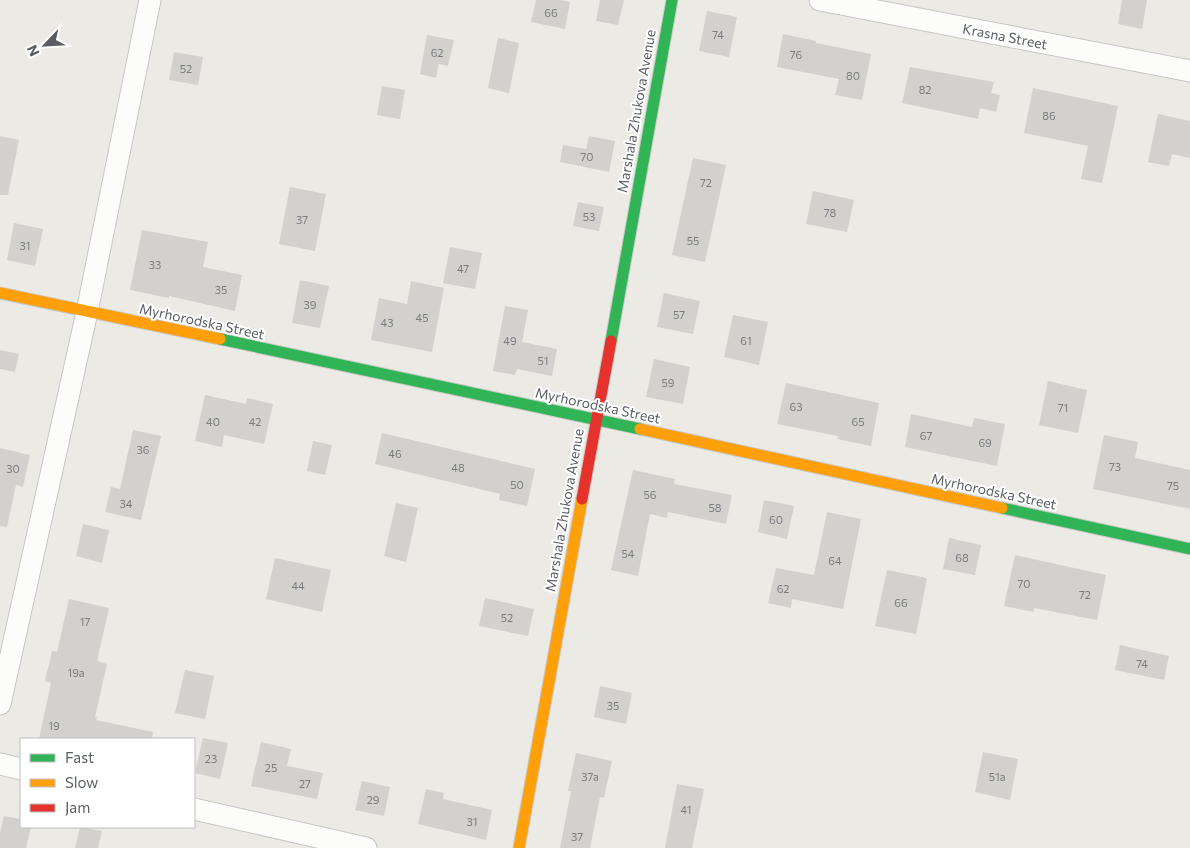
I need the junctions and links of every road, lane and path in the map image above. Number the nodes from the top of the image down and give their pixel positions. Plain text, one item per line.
1 (150, 0) edge
2 (672, 0) edge
3 (820, 0) edge
4 (1190, 72) edge
5 (0, 293) edge
6 (87, 312) junction
7 (596, 419) junction
8 (1190, 549) edge
9 (0, 704) edge
10 (0, 764) edge
11 (20, 769) edge
12 (195, 809) edge
13 (366, 848) edge
14 (519, 848) edge

1 - 6 street
2 - 7 street, Marshala Zhukova Avenue
3 - 4 street, Krasna Street
5 - 6 street, Myrhorodska Street
6 - 7 street, Myrhorodska Street
6 - 9 street
7 - 8 street, Myrhorodska Street
7 - 14 street, Marshala Zhukova Avenue
10 - 11 street
12 - 13 street

